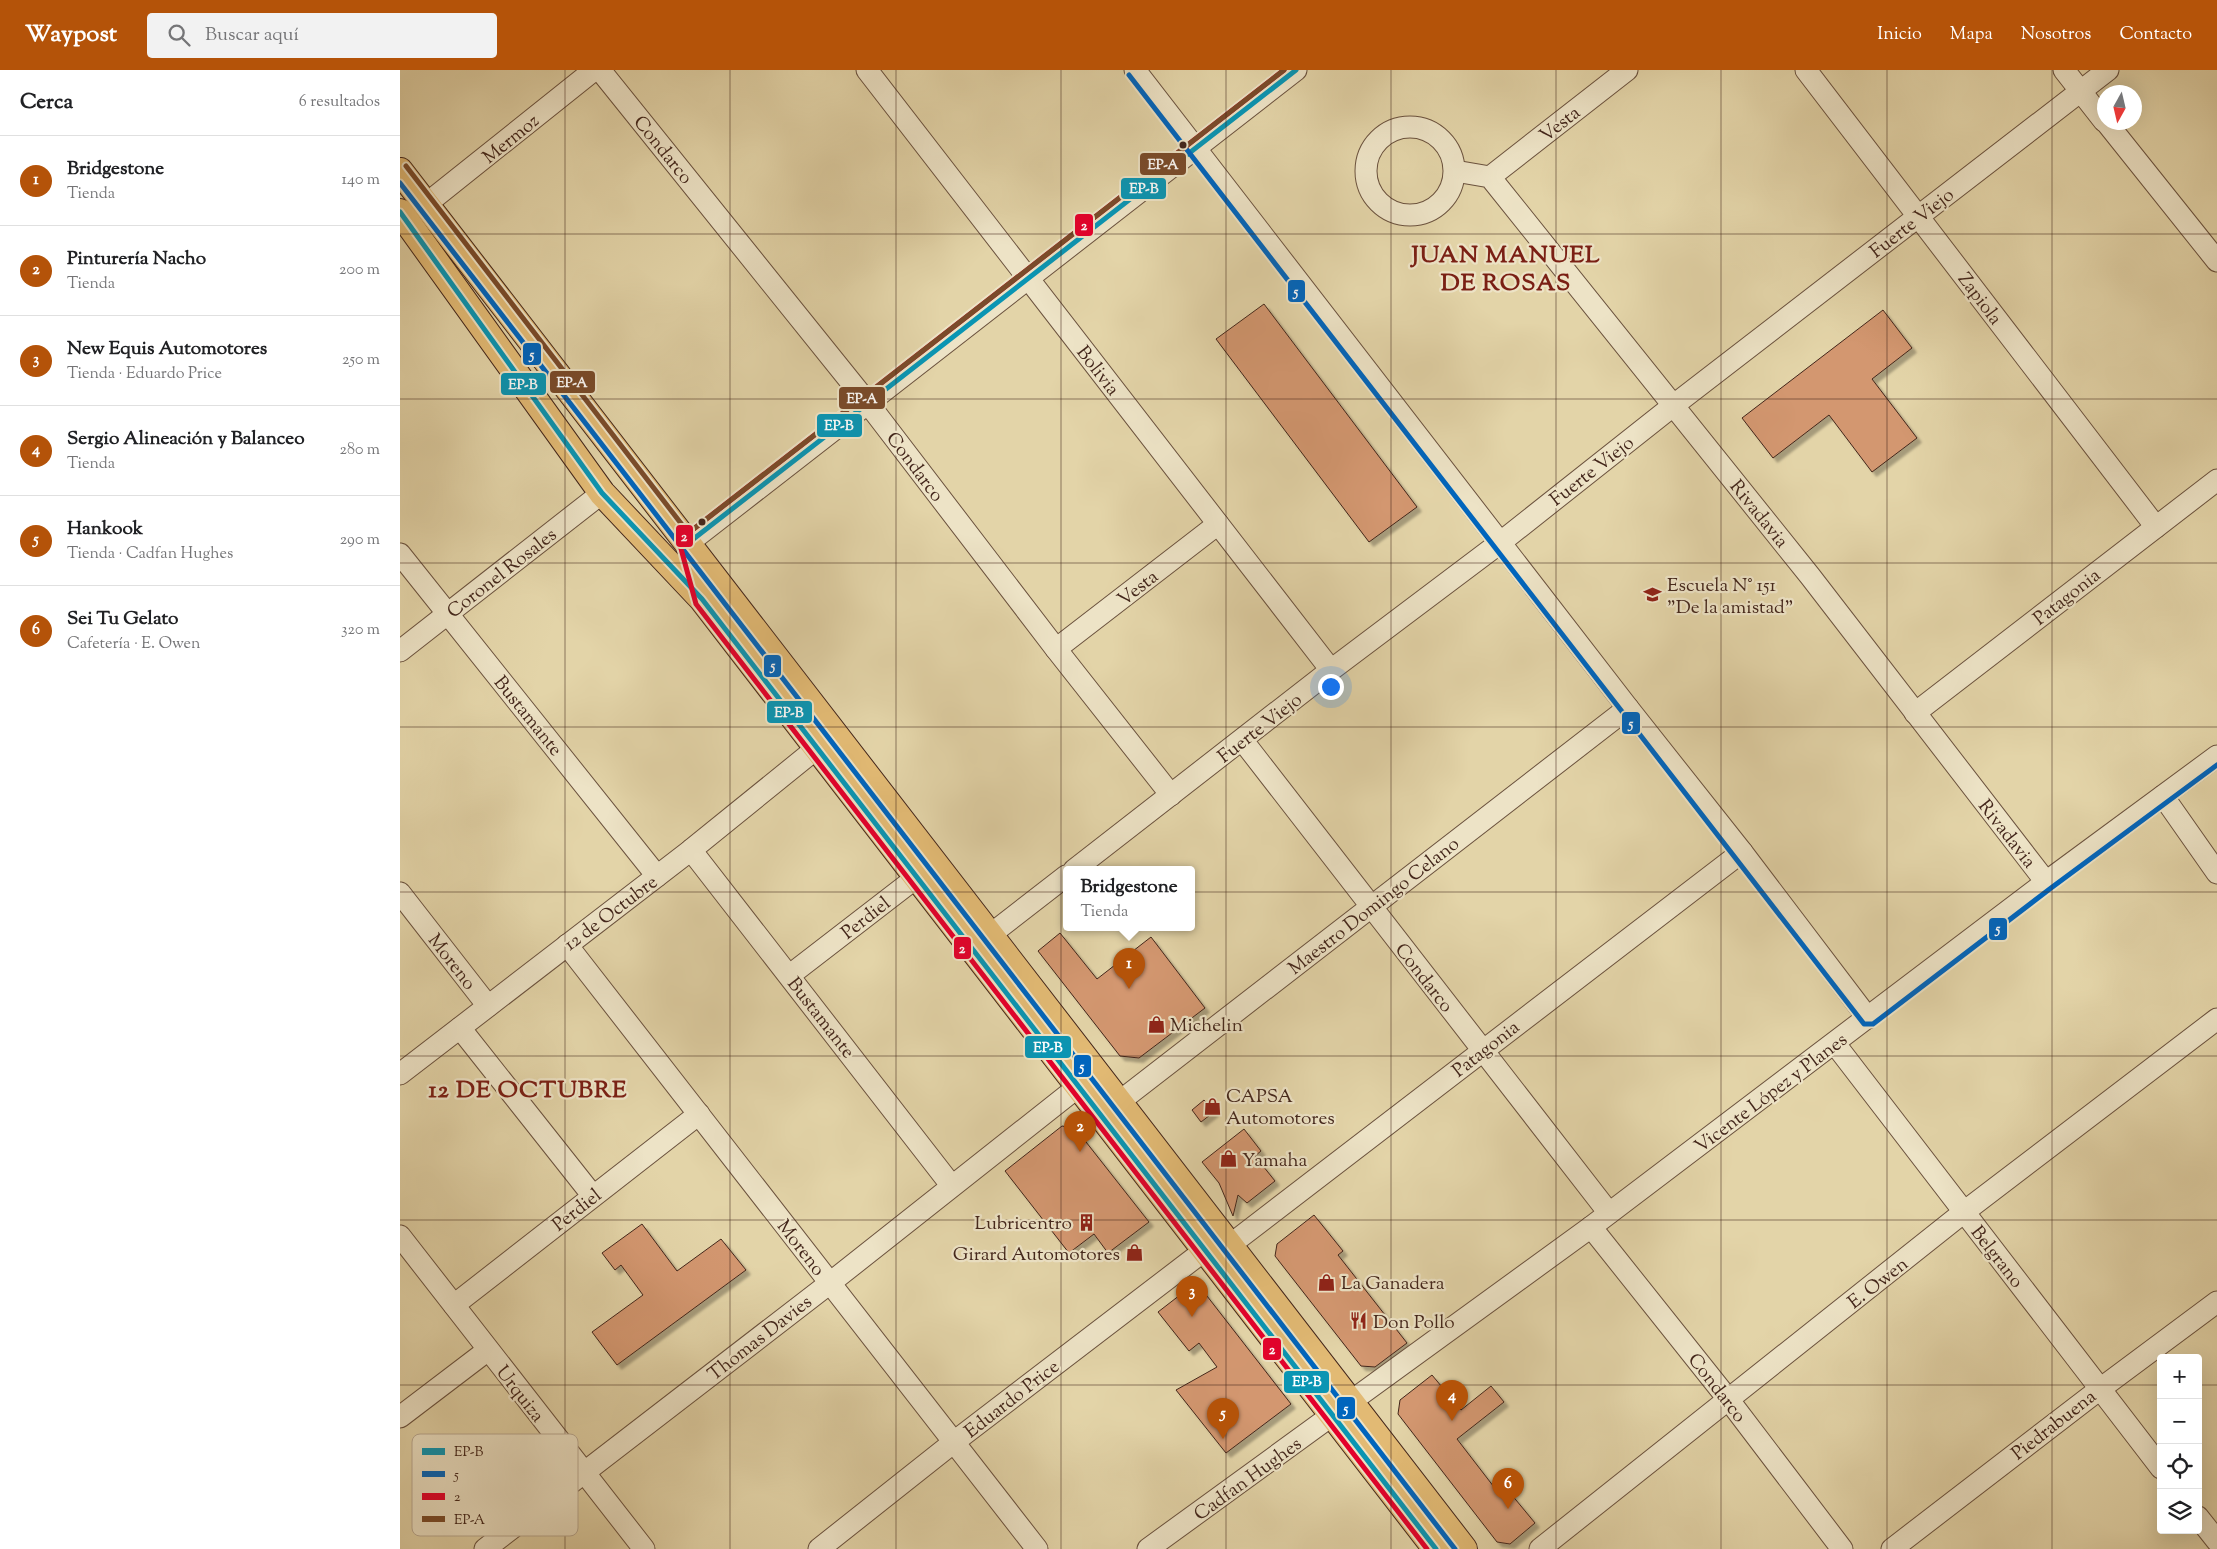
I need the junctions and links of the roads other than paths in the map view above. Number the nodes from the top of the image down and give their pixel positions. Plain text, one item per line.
1 (594, 70) edge
2 (600, 70) edge
3 (867, 70) edge
4 (1135, 70) edge
5 (1296, 70) edge
6 (1628, 70) edge
7 (1806, 70) edge
8 (2064, 70) edge
9 (2108, 70) edge
10 (2081, 91) junction
11 (2097, 112) edge
12 (2111, 130) edge
13 (1196, 148) junction
14 (400, 171) edge
15 (1455, 171) junction
16 (1490, 176) junction
17 (408, 216) edge
18 (1919, 217) junction
19 (2217, 261) edge
20 (1029, 278) junction
21 (867, 402) junction
22 (1674, 405) junction
23 (610, 444) junction
24 (2217, 480) edge
25 (602, 493) junction
26 (653, 500) junction
27 (1218, 524) junction
28 (2156, 527) junction
29 (641, 535) junction
30 (1501, 542) junction
31 (687, 544) junction
32 (400, 554) edge
33 (702, 599) junction
34 (448, 614) junction
35 (1056, 650) junction
36 (400, 651) edge
37 (1331, 670) junction
38 (1628, 708) junction
39 (1916, 712) junction
40 (1243, 741) junction
41 (817, 748) junction
42 (2217, 756) edge
43 (1171, 795) junction
44 (2163, 796) junction
45 (691, 850) junction
46 (1742, 852) junction
47 (1079, 866) edge
48 (2217, 873) edge
49 (657, 876) junction
50 (917, 877) junction
51 (1063, 878) edge
52 (2046, 882) junction
53 (400, 893) edge
54 (1370, 906) junction
55 (990, 935) junction
56 (568, 945) junction
57 (790, 975) junction
58 (488, 1006) junction
59 (1868, 1018) junction
60 (2217, 1019) edge
61 (460, 1028) junction
62 (1835, 1044) junction
63 (1482, 1050) junction
64 (400, 1074) edge
65 (1079, 1086) junction
66 (1119, 1102) junction
67 (699, 1114) junction
68 (951, 1186) junction
69 (593, 1196) junction
70 (1964, 1212) junction
71 (1609, 1213) junction
72 (1592, 1227) junction
73 (400, 1236) edge
74 (1217, 1248) junction
75 (408, 1262) edge
76 (830, 1283) junction
77 (2217, 1302) edge
78 (454, 1306) junction
79 (488, 1350) junction
80 (2100, 1389) junction
81 (1728, 1399) junction
82 (1343, 1408) junction
83 (400, 1417) edge
84 (554, 1434) edge
85 (954, 1442) junction
86 (2157, 1463) edge
87 (578, 1464) edge
88 (584, 1472) junction
89 (578, 1477) edge
90 (2202, 1521) edge
91 (502, 1536) edge
92 (2217, 1541) edge
93 (485, 1549) edge
94 (644, 1549) edge
95 (819, 1549) edge
96 (1038, 1549) edge
97 (1148, 1549) edge
98 (1436, 1549) edge
99 (1464, 1549) edge
100 (1540, 1549) edge
101 (1842, 1549) edge
102 (1892, 1549) edge

1 - 17 street, Mermoz
2 - 21 street, Condarco
3 - 20 street, Bolivia
4 - 13 street
5 - 13 street
6 - 16 street, Vesta
7 - 18 street, Zapiola
8 - 10 street
9 - 10 street, Fuerte Viejo
10 - 11 street
10 - 18 street, Fuerte Viejo
12 - 19 street
13 - 20 street
13 - 30 street
14 - 17 main road
15 - 15 street
15 - 16 street
16 - 22 street, Rivadavia
17 - 23 main road
17 - 25 main road
18 - 22 street, Fuerte Viejo
18 - 28 street, Zapiola
20 - 21 street
20 - 27 street, Bolivia
21 - 31 street
21 - 35 street, Condarco
22 - 30 street, Fuerte Viejo
22 - 39 street, Rivadavia
23 - 25 main road
23 - 26 main road
24 - 28 street, Patagonia
25 - 26 main road
25 - 29 main road
25 - 34 street, Coronel Rosales
26 - 31 main road
27 - 35 street, Vesta
27 - 37 street, Bolivia
28 - 39 street, Patagonia
29 - 31 main road
29 - 33 main road
30 - 37 street, Fuerte Viejo
30 - 38 street
31 - 33 main road
31 - 55 main road
32 - 34 street, Bustamante
33 - 41 main road
34 - 36 street, Coronel Rosales
34 - 49 street, Bustamante
35 - 43 street, Condarco
37 - 40 street, Fuerte Viejo
38 - 46 street
38 - 54 street, Maestro Domingo Celano
39 - 52 street, Rivadavia
40 - 43 street, Fuerte Viejo
40 - 54 street, Condarco
41 - 45 street, 12 de Octubre
41 - 50 main road
42 - 44 street, Vicente López y Planes
43 - 47 street, Fuerte Viejo
44 - 48 street
44 - 52 street, Vicente López y Planes
45 - 49 street, 12 de Octubre
45 - 57 street, Bustamante
46 - 59 street
46 - 63 street, Patagonia
49 - 56 street, 12 de Octubre
50 - 57 street, Perdiel
50 - 65 main road
51 - 55 street
52 - 59 street, Vicente López y Planes
53 - 58 street, Moreno
54 - 63 street, Condarco
54 - 66 street, Maestro Domingo Celano
55 - 66 main road
56 - 58 street, 12 de Octubre
56 - 67 street, Moreno
57 - 68 street, Bustamante
58 - 61 street, 12 de Octubre
59 - 62 street, Vicente López y Planes
60 - 70 street, E. Owen
61 - 64 street, 12 de Octubre
61 - 69 street
62 - 70 street, Belgrano
62 - 71 street, Vicente López y Planes
63 - 71 street, Condarco
63 - 74 street, Patagonia
65 - 68 street, Thomas Davies
65 - 74 main road
66 - 74 main road
67 - 69 street, Perdiel
67 - 76 street, Moreno
68 - 76 street, Thomas Davies
69 - 78 street, Perdiel
70 - 80 street, Belgrano
70 - 81 street, E. Owen
71 - 72 street, Vicente López y Planes
72 - 81 street, Condarco
72 - 82 street, Vicente López y Planes
73 - 75 street, Urquiza
74 - 82 main road
74 - 85 street, Eduardo Price
75 - 78 street, Urquiza
76 - 85 street, Moreno
76 - 88 street, Thomas Davies
77 - 80 street, Piedrabuena
78 - 79 street, Urquiza
79 - 83 street
79 - 84 street, Urquiza
80 - 86 street, Belgrano
80 - 102 street, Piedrabuena
81 - 100 street, E. Owen
81 - 101 street, Condarco
82 - 97 street, Cadfan Hughes
82 - 98 main road
82 - 99 main road
85 - 95 street, Eduardo Price
85 - 96 street, Moreno
87 - 88 street, Urquiza
88 - 89 street, Thomas Davies
88 - 94 street, Urquiza
90 - 92 street
91 - 93 street, Thomas Davies

